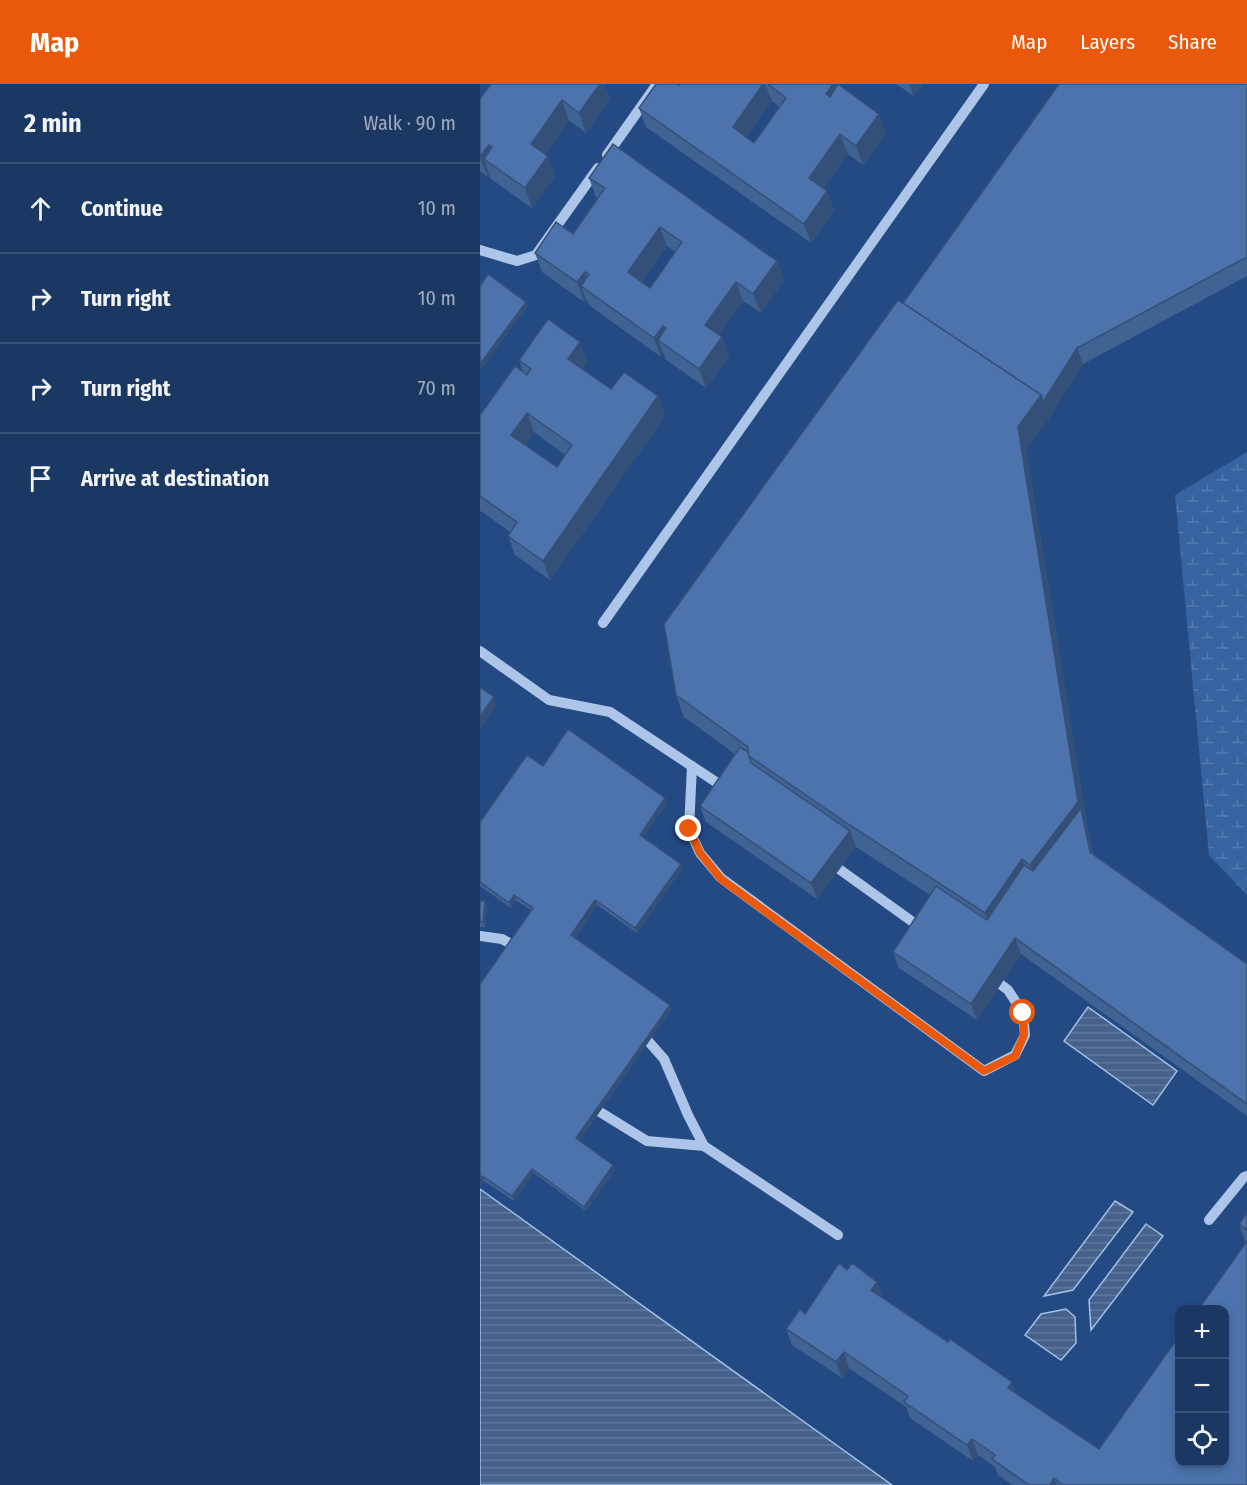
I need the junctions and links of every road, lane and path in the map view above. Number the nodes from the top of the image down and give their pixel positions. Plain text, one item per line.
1 (657, 84) edge
2 (984, 84) edge
3 (480, 250) edge
4 (603, 623) dead end
5 (480, 651) edge
6 (692, 766) junction
7 (728, 790) edge
8 (839, 869) edge
9 (924, 930) edge
10 (480, 936) edge
11 (513, 945) edge
12 (1000, 984) edge
13 (649, 1042) edge
14 (600, 1112) edge
15 (704, 1146) junction
16 (1247, 1176) edge
17 (1209, 1220) dead end
18 (838, 1235) dead end

1 - 3 lane
2 - 4 lane
5 - 6 lane
6 - 7 lane
6 - 12 lane
8 - 9 lane
10 - 11 lane
13 - 15 lane
14 - 15 lane
15 - 18 lane
16 - 17 lane

